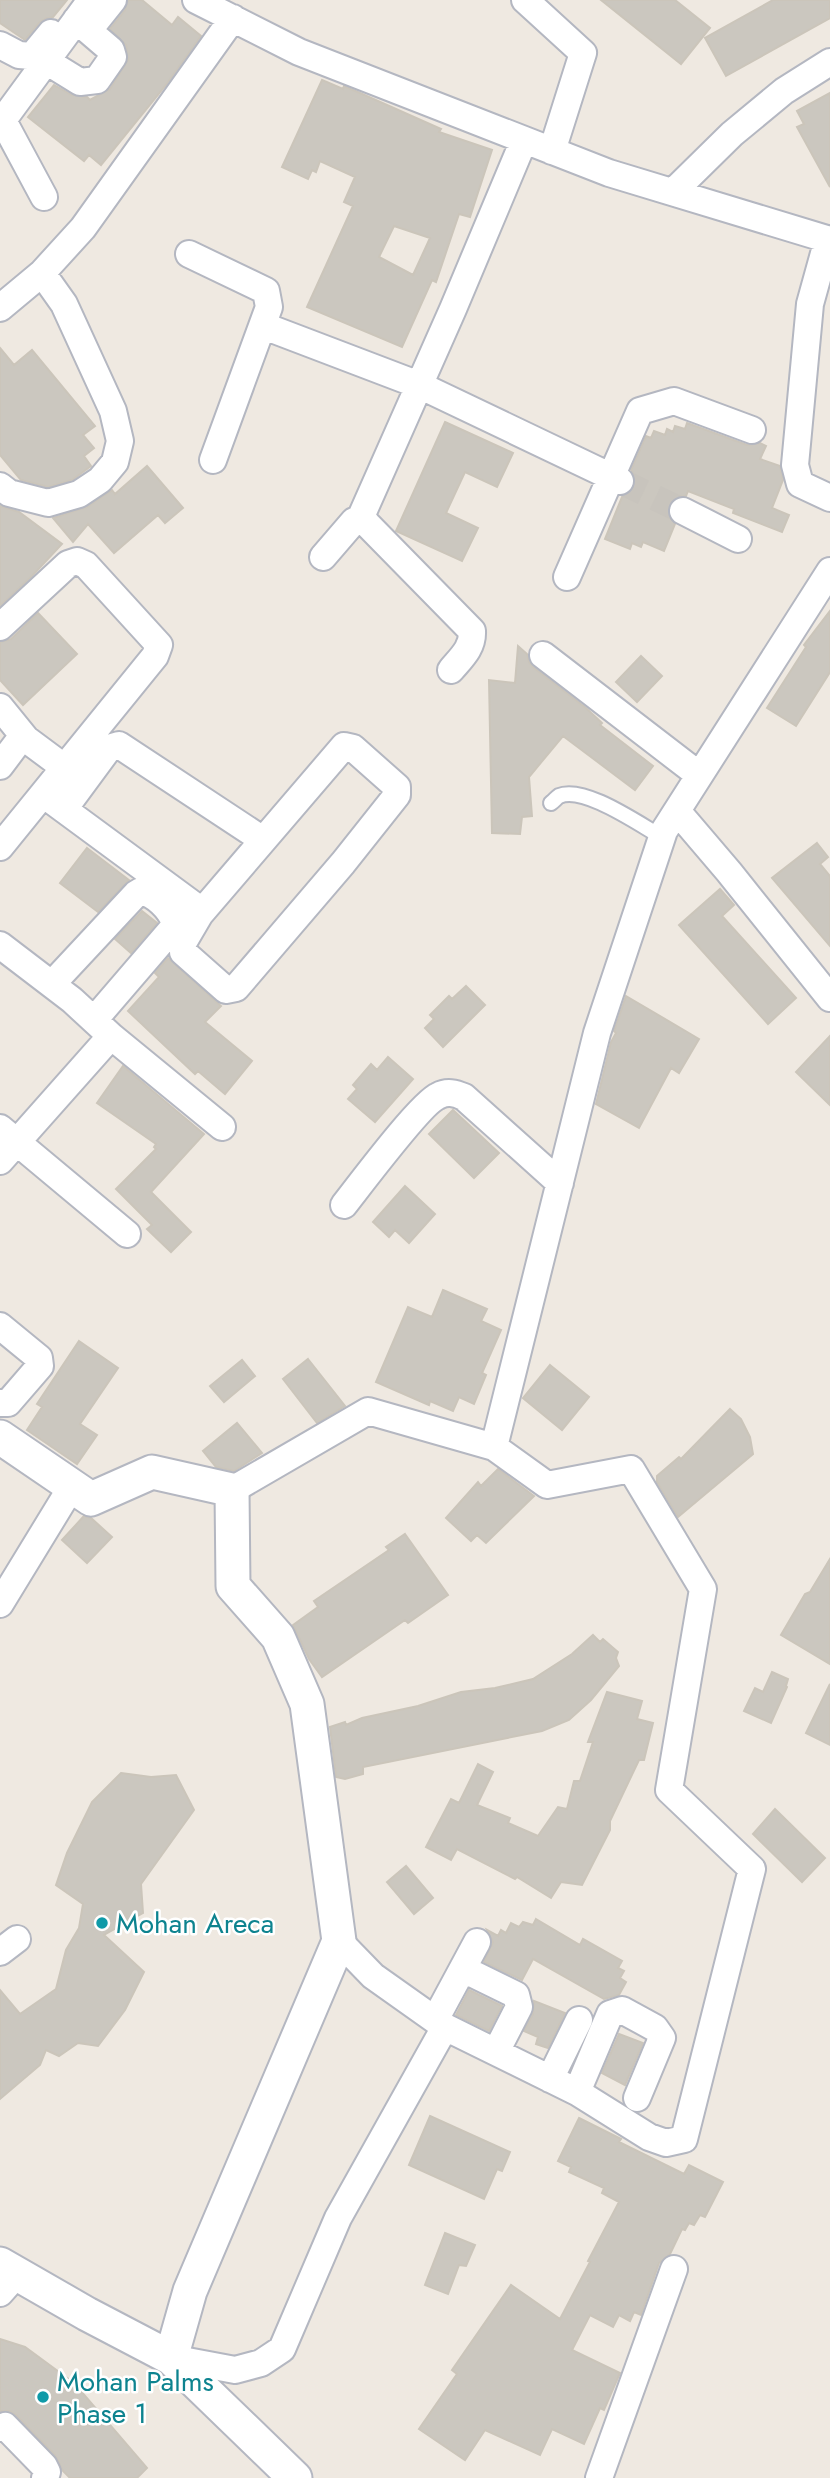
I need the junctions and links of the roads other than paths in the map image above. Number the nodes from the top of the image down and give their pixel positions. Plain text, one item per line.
1 (113, 0) edge
2 (196, 0) edge
3 (525, 0) edge
4 (83, 13) edge
5 (233, 18) junction
6 (0, 45) edge
7 (51, 47) junction
8 (830, 62) edge
9 (1, 117) edge
10 (524, 140) junction
11 (552, 151) junction
12 (673, 192) junction
13 (44, 197) dead end
14 (829, 240) edge
15 (189, 254) dead end
16 (42, 273) junction
17 (0, 308) edge
18 (264, 326) junction
19 (419, 385) junction
20 (752, 430) dead end
21 (213, 460) dead end
22 (616, 478) junction
23 (0, 486) edge
24 (830, 498) edge
25 (682, 511) tunnel mouth
26 (360, 519) junction
27 (738, 538) dead end
28 (323, 557) dead end
29 (830, 571) edge
30 (567, 577) dead end
31 (0, 627) edge
32 (542, 655) dead end
33 (451, 670) dead end
34 (0, 707) edge
35 (26, 739) junction
36 (0, 766) edge
37 (65, 768) junction
38 (699, 775) junction
39 (54, 802) junction
40 (551, 803) dead end
41 (677, 811) junction
42 (662, 837) junction
43 (263, 840) junction
44 (0, 847) edge
45 (200, 914) junction
46 (0, 945) edge
47 (52, 984) junction
48 (830, 998) edge
49 (103, 1028) junction
50 (222, 1127) dead end
51 (5, 1143) edge
52 (560, 1183) junction
53 (344, 1205) dead end
54 (127, 1234) dead end
55 (0, 1326) edge
56 (0, 1403) edge
57 (0, 1437) edge
58 (494, 1447) junction
59 (72, 1486) junction
60 (232, 1490) junction
61 (0, 1604) edge
62 (340, 1941) junction
63 (477, 1942) dead end
64 (463, 1969) junction
65 (579, 2020) dead end
66 (440, 2023) junction
67 (496, 2052) junction
68 (550, 2079) junction
69 (579, 2086) junction
70 (674, 2269) dead end
71 (6, 2277) edge
72 (171, 2358) junction
73 (0, 2428) edge
74 (45, 2478) edge
75 (295, 2478) edge
76 (599, 2478) edge

1 - 4 street
2 - 5 street
3 - 11 street
4 - 7 street
4 - 7 street
5 - 10 street
5 - 16 street
6 - 7 street
7 - 9 street
8 - 12 street
9 - 13 street
10 - 11 street
10 - 19 street
11 - 12 street
12 - 14 street
14 - 24 street
15 - 18 street
16 - 17 street
16 - 23 street
18 - 19 street
18 - 21 street
19 - 22 street
19 - 26 street
20 - 22 street
22 - 30 street
25 - 27 street
26 - 28 street
26 - 33 street
29 - 38 street
31 - 37 street
32 - 38 street
34 - 35 street
35 - 36 street
35 - 37 street
37 - 39 street
38 - 41 street
39 - 43 street
39 - 44 street
39 - 45 street
40 - 42 lane
41 - 42 street
41 - 48 street
42 - 52 street
43 - 45 street
43 - 45 street
46 - 47 street
47 - 49 street
47 - 49 street
49 - 50 street
49 - 51 street
51 - 54 street
52 - 53 street
52 - 58 street
55 - 56 street
57 - 59 street
58 - 60 street
58 - 69 street
59 - 60 street
59 - 61 street
60 - 62 street
62 - 66 street
62 - 72 street
63 - 64 street
64 - 66 street
64 - 67 street
65 - 68 street
66 - 67 street
66 - 72 street
67 - 68 street
68 - 69 street
69 - 69 street
70 - 76 street
71 - 72 street
72 - 75 street
73 - 74 street

